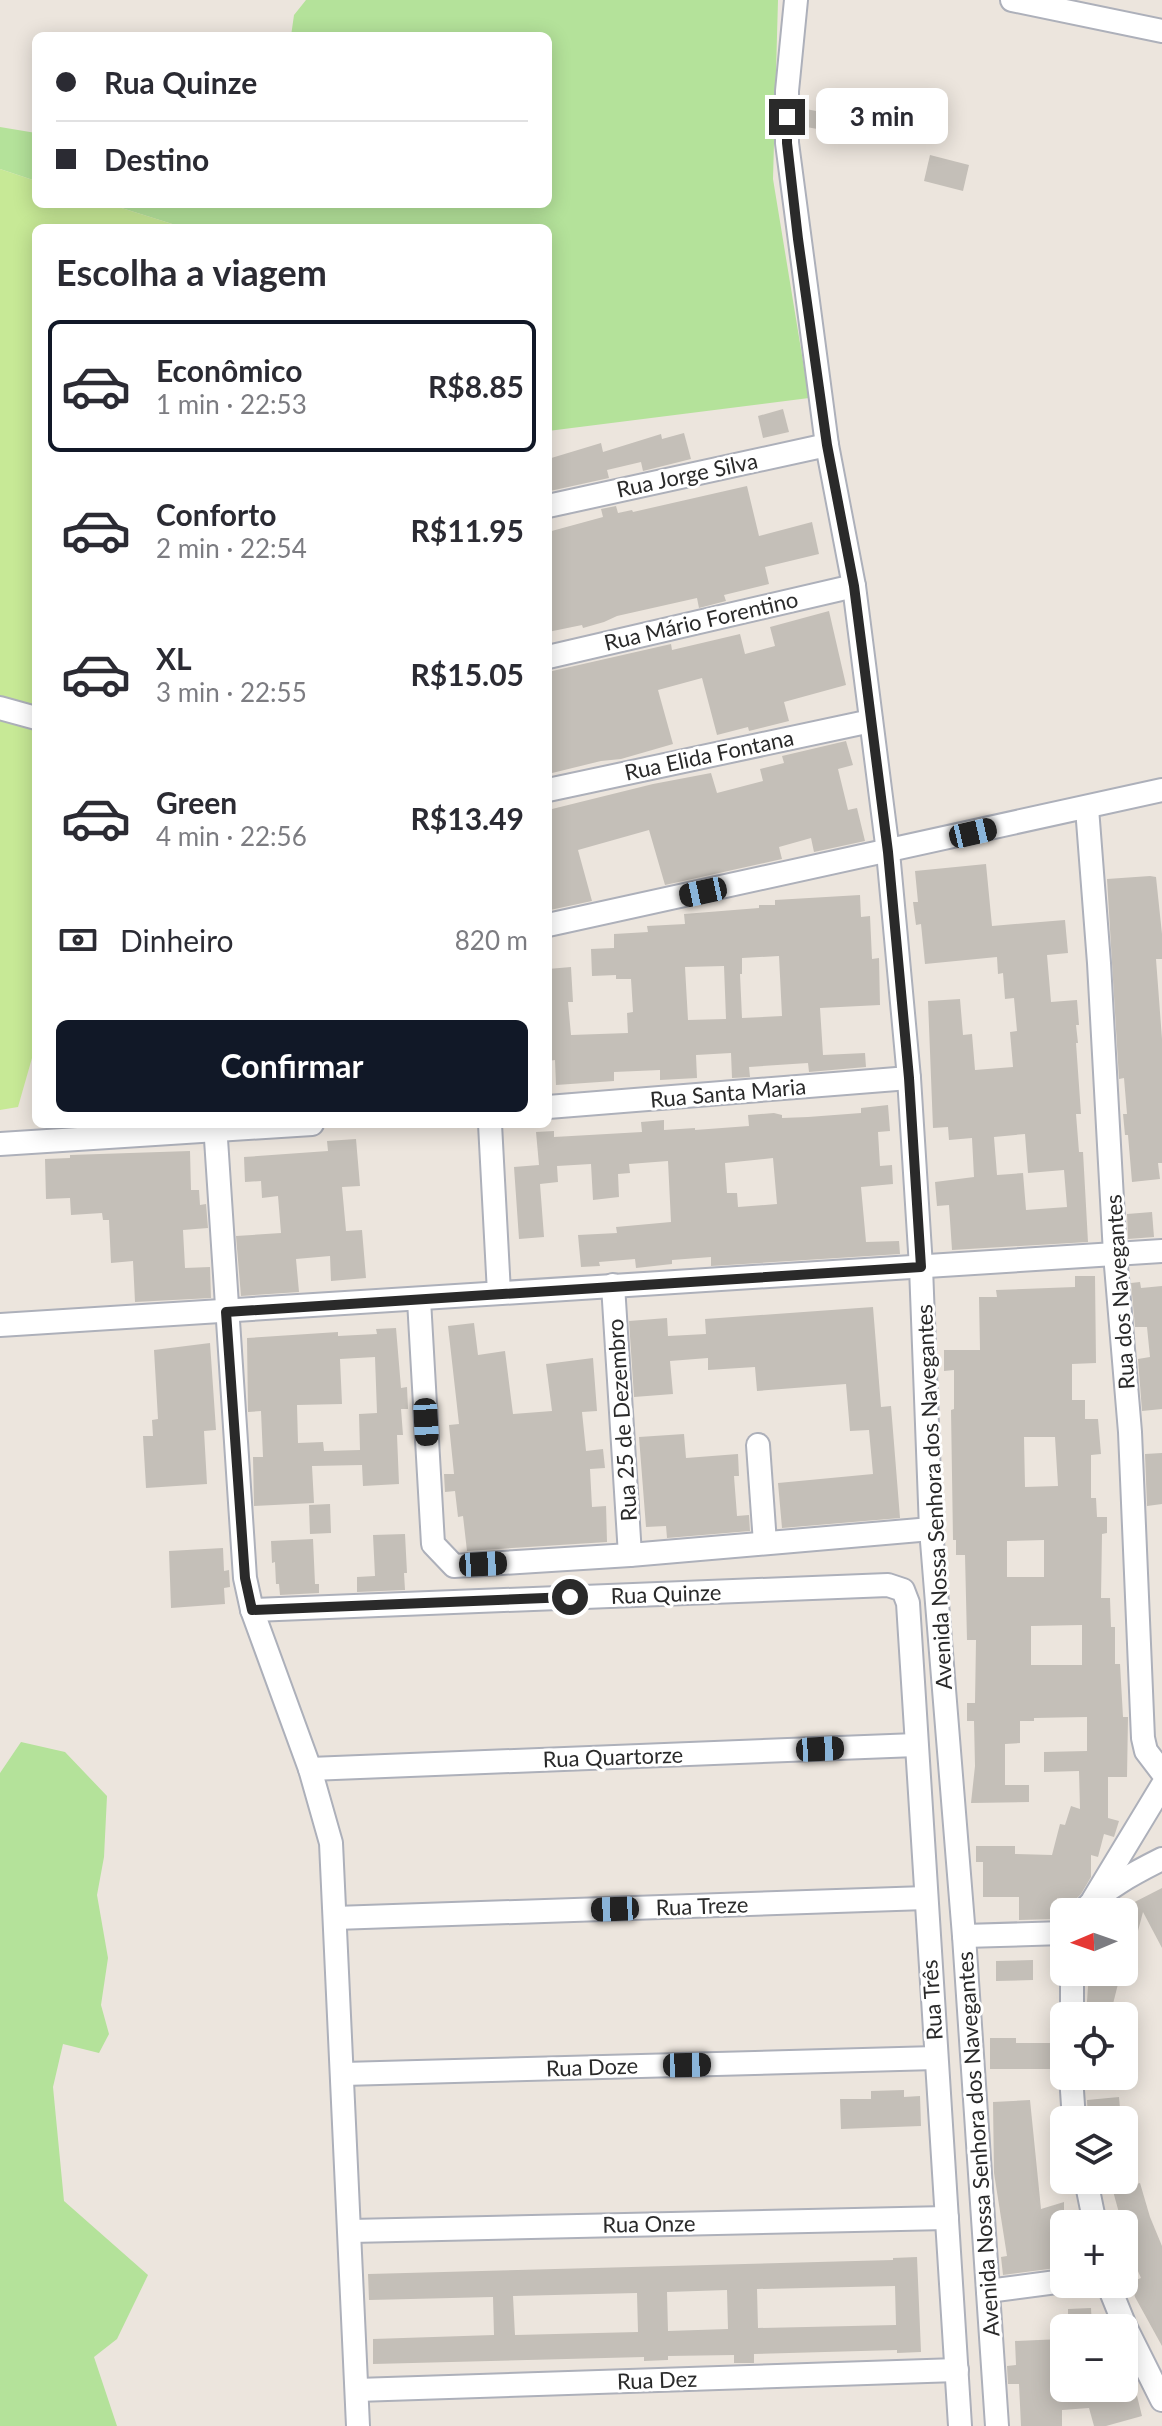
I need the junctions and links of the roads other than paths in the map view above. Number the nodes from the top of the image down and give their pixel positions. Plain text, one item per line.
1 (796, 0) edge
2 (1012, 0) edge
3 (1162, 31) edge
4 (827, 445) junction
5 (552, 505) edge
6 (854, 586) junction
7 (552, 656) edge
8 (0, 708) edge
9 (32, 717) edge
10 (871, 721) junction
11 (552, 789) edge
12 (1162, 790) edge
13 (1087, 808) junction
14 (888, 852) junction
15 (552, 924) edge
16 (909, 1078) junction
17 (552, 1107) edge
18 (203, 1128) edge
19 (216, 1128) edge
20 (490, 1128) edge
21 (0, 1144) edge
22 (1162, 1251) edge
23 (1115, 1254) junction
24 (921, 1267) junction
25 (613, 1285) junction
26 (499, 1293) junction
27 (419, 1300) junction
28 (226, 1312) junction
29 (0, 1325) edge
30 (758, 1445) dead end
31 (931, 1529) junction
32 (765, 1543) junction
33 (630, 1555) junction
34 (888, 1585) joint
35 (252, 1610) junction
36 (916, 1745) junction
37 (310, 1769) junction
38 (1162, 1772) edge
39 (1162, 1786) edge
40 (1162, 1859) edge
41 (926, 1898) junction
42 (1093, 1898) edge
43 (1099, 1898) edge
44 (335, 1918) junction
45 (1050, 1933) edge
46 (964, 1936) junction
47 (936, 2058) junction
48 (343, 2074) junction
49 (947, 2218) junction
50 (351, 2231) junction
51 (1050, 2283) edge
52 (988, 2291) junction
53 (1114, 2298) edge
54 (957, 2370) junction
55 (357, 2390) junction
56 (1162, 2400) edge
57 (358, 2426) edge
58 (960, 2426) edge
59 (997, 2426) edge

1 - 4 street, Avenida Nossa Senhora dos Navegantes
2 - 3 street
4 - 5 street, Rua Jorge Silva
4 - 6 street, Avenida Nossa Senhora dos Navegantes
6 - 7 street, Rua Mário Forentino
6 - 10 street, Avenida Nossa Senhora dos Navegantes
8 - 9 street
10 - 11 street, Rua Elida Fontana
10 - 14 street, Avenida Nossa Senhora dos Navegantes
12 - 13 street
13 - 14 street
13 - 23 street, Rua dos Navegantes
14 - 15 street
14 - 16 street, Avenida Nossa Senhora dos Navegantes
16 - 17 street, Rua Santa Maria
16 - 24 street, Avenida Nossa Senhora dos Navegantes
18 - 21 street
19 - 28 street
20 - 26 street
22 - 23 street
23 - 24 street
23 - 38 street, Rua dos Navegantes
24 - 25 street
24 - 31 street, Avenida Nossa Senhora dos Navegantes
25 - 26 street
25 - 33 street, Rua 25 de Dezembro
26 - 27 street
27 - 28 street
27 - 33 street
28 - 29 street
28 - 35 street
30 - 32 street
31 - 32 street
31 - 46 street, Avenida Nossa Senhora dos Navegantes
32 - 33 street
34 - 35 street, Rua Quinze
34 - 36 street, Rua Três
35 - 37 street
36 - 37 street, Rua Quartorze
36 - 41 street, Rua Três
37 - 44 street
39 - 42 street
40 - 43 street
41 - 44 street, Rua Treze
41 - 47 street, Rua Três
44 - 48 street
45 - 46 street
46 - 52 street, Avenida Nossa Senhora dos Navegantes
47 - 48 street, Rua Doze
47 - 49 street, Rua Três
48 - 50 street
49 - 50 street, Rua Onze
49 - 54 street, Rua Três
50 - 55 street
51 - 52 street
52 - 59 street, Avenida Nossa Senhora dos Navegantes
53 - 56 street
54 - 55 street, Rua Dez
54 - 58 street, Rua Três
55 - 57 street

